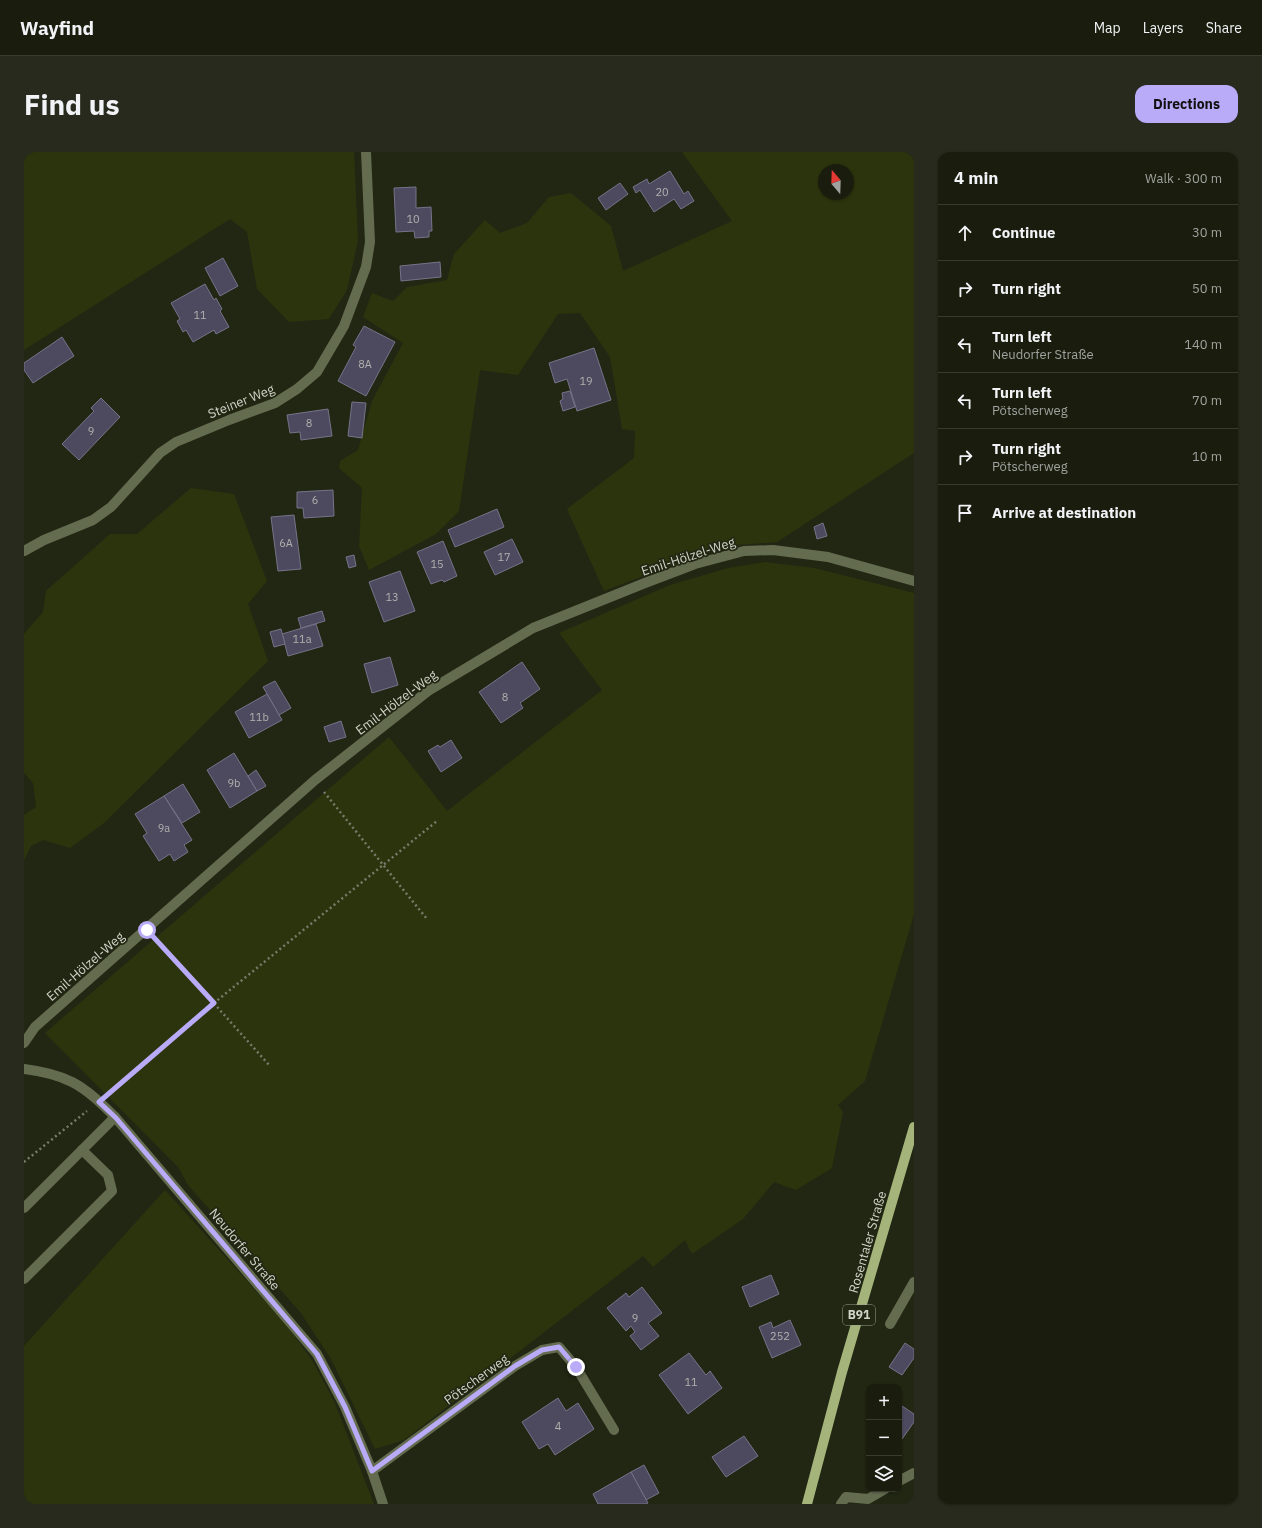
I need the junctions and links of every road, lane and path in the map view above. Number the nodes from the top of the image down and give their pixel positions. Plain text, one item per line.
1 (366, 152) edge
2 (24, 551) edge
3 (914, 581) edge
4 (315, 780) junction
5 (437, 821) dead end
6 (384, 866) junction
7 (427, 919) dead end
8 (147, 930) junction
9 (214, 1003) junction
10 (24, 1043) edge
11 (270, 1066) dead end
12 (24, 1069) edge
13 (99, 1102) junction
14 (116, 1118) junction
15 (914, 1127) edge
16 (82, 1150) junction
17 (24, 1162) edge
18 (24, 1208) edge
19 (24, 1279) edge
20 (914, 1282) edge
21 (890, 1324) dead end
22 (614, 1430) dead end
23 (372, 1471) junction
24 (914, 1473) edge
25 (902, 1480) edge
26 (881, 1492) edge
27 (383, 1504) edge
28 (807, 1504) edge
29 (841, 1504) edge

1 - 2 street, Steiner Weg
3 - 4 street, Emil-Hölzel-Weg
4 - 6 path
4 - 8 street, Emil-Hölzel-Weg
5 - 6 path
6 - 7 path
6 - 9 path
8 - 9 path
8 - 10 street, Emil-Hölzel-Weg
9 - 11 path
9 - 13 path
12 - 13 street, Neudorfer Straße
13 - 14 street, Neudorfer Straße
13 - 17 path
14 - 16 street
14 - 23 street, Neudorfer Straße
15 - 28 main road, Rosentaler Straße / B91
16 - 18 street
16 - 19 street
20 - 21 street
22 - 23 street, Pötscherweg
23 - 27 street, Neudorfer Straße
24 - 25 street
26 - 29 street

